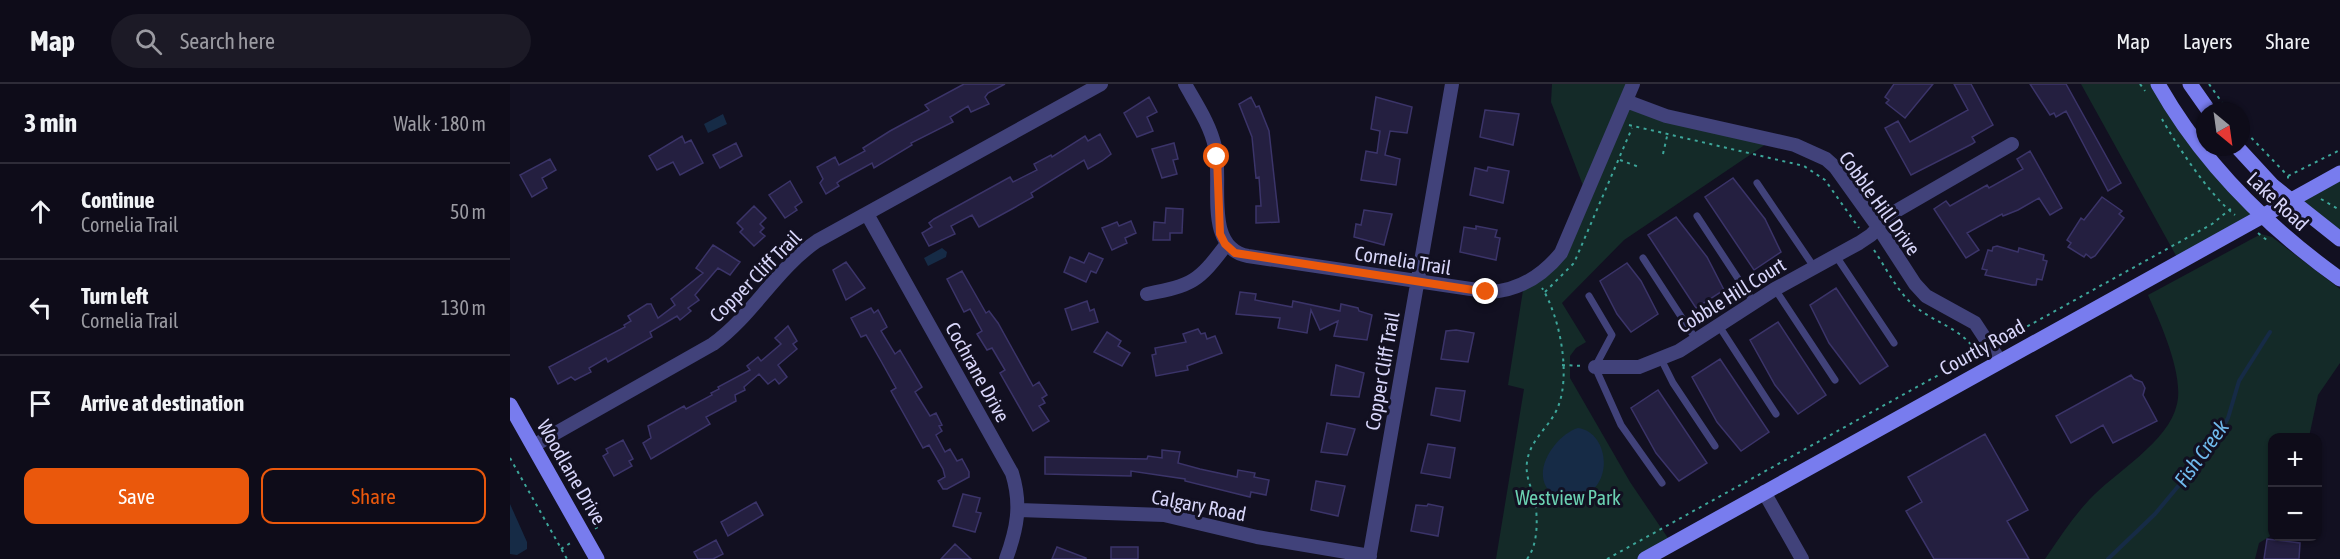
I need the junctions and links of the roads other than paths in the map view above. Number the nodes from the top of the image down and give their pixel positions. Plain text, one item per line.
1 (1101, 84) edge
2 (1185, 84) edge
3 (1452, 84) edge
4 (1633, 84) edge
5 (2158, 84) edge
6 (2190, 84) edge
7 (1626, 101) junction
8 (2203, 102) edge
9 (2012, 144) dead end
10 (2245, 156) edge
11 (2340, 173) edge
12 (1757, 183) dead end
13 (2290, 200) junction
14 (867, 214) junction
15 (1697, 216) dead end
16 (2261, 216) junction
17 (1878, 227) junction
18 (2340, 239) edge
19 (1226, 245) junction
20 (1836, 256) junction
21 (1643, 258) dead end
22 (1814, 267) junction
23 (2340, 279) edge
24 (1417, 282) junction
25 (1775, 289) junction
26 (1147, 294) dead end
27 (1588, 296) dead end
28 (1754, 303) junction
29 (1719, 326) junction
30 (1697, 341) junction
31 (1894, 343) dead end
32 (1661, 359) junction
33 (2000, 361) junction
34 (1595, 367) junction
35 (1835, 380) dead end
36 (510, 405) edge
37 (1776, 414) dead end
38 (533, 446) junction
39 (1715, 446) dead end
40 (1662, 483) dead end
41 (1764, 492) junction
42 (1019, 510) junction
43 (1369, 558) edge
44 (597, 559) edge
45 (1006, 559) edge
46 (1645, 559) edge
47 (1802, 559) edge

1 - 14 street, Copper Cliff Trail
2 - 19 street
3 - 24 street, Copper Cliff Trail
4 - 7 street, Cornelia Trail
5 - 16 street, Lake Road
6 - 8 street
7 - 17 street, Cobble Hill Drive
7 - 24 street, Cornelia Trail
9 - 17 street, Cobble Hill Court
10 - 13 street, Lake Road
11 - 13 street, Courtly Road
12 - 22 lane
13 - 16 street, Courtly Road
13 - 18 street, Lake Road
14 - 38 street, Copper Cliff Trail
14 - 42 street, Cochrane Drive
15 - 28 lane
16 - 23 street, Lake Road
16 - 33 street, Courtly Road
17 - 20 street, Cobble Hill Court
17 - 33 street, Cobble Hill Drive
19 - 24 street, Cornelia Trail
19 - 26 street
20 - 22 street, Cobble Hill Court
20 - 31 lane
21 - 30 lane
22 - 25 street, Cobble Hill Court
24 - 43 street, Copper Cliff Trail
25 - 28 street, Cobble Hill Court
25 - 35 lane
27 - 34 lane
28 - 29 street, Cobble Hill Court
29 - 30 street, Cobble Hill Court
29 - 37 lane
30 - 32 street, Cobble Hill Court
32 - 34 street, Cobble Hill Court
32 - 39 lane
33 - 41 street, Courtly Road
34 - 40 lane
36 - 38 street, Woodlane Drive
38 - 44 street, Woodlane Drive
41 - 46 street, Courtly Road
41 - 47 street
42 - 43 street, Calgary Road
42 - 45 street, Cochrane Drive

